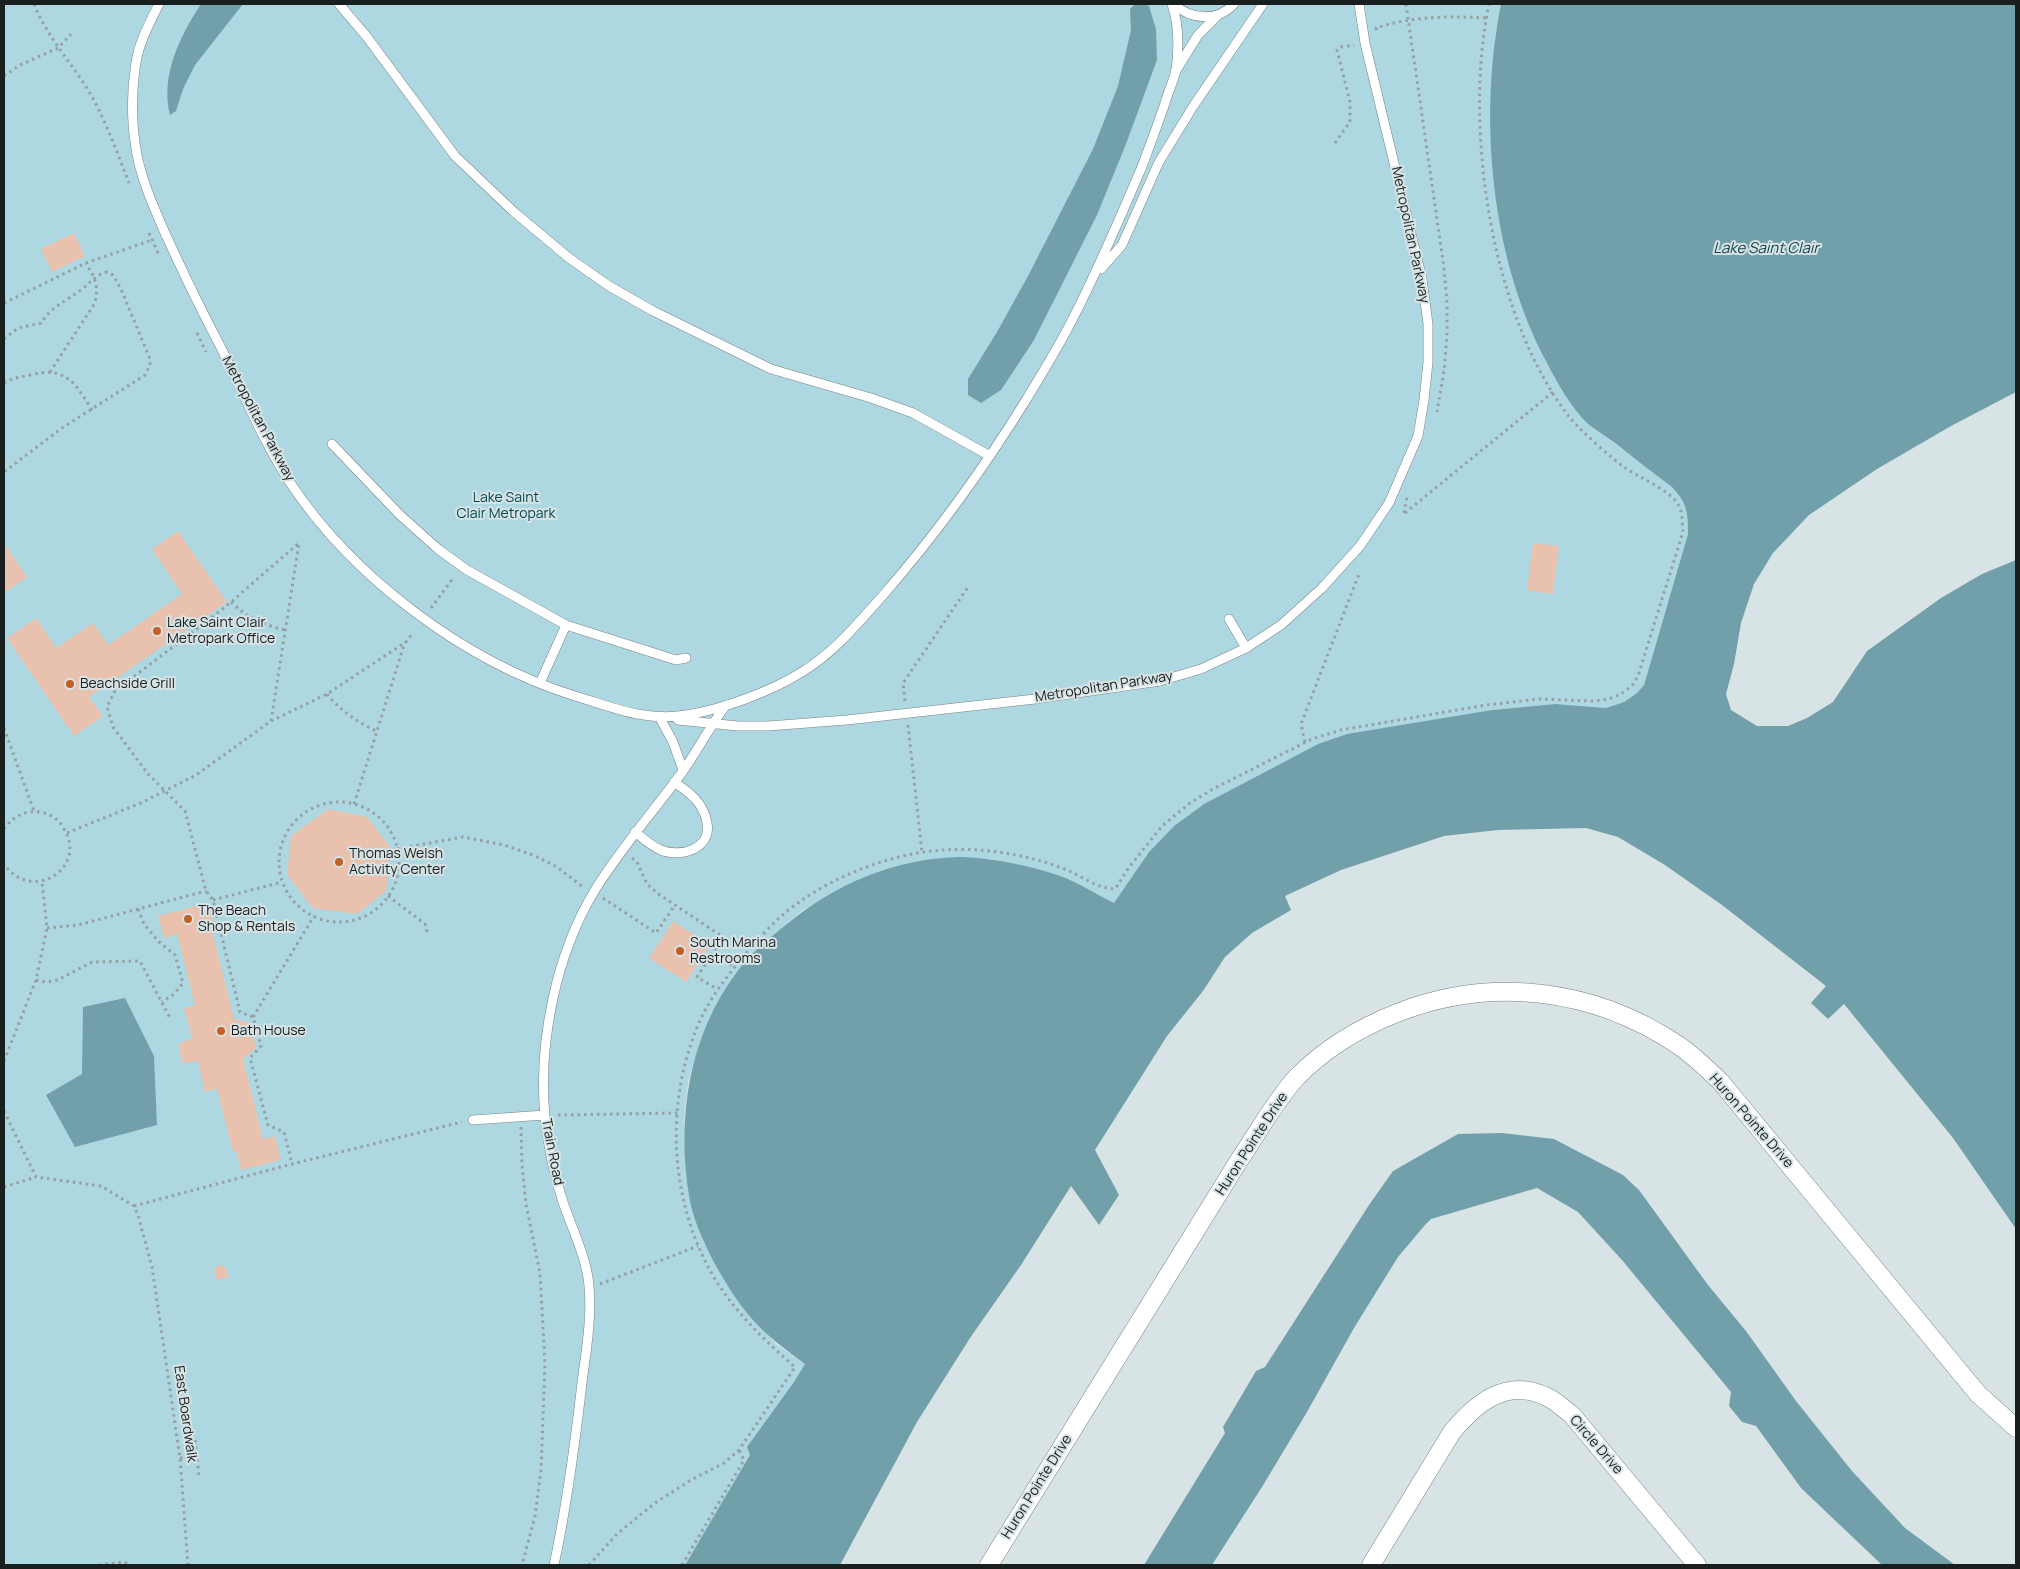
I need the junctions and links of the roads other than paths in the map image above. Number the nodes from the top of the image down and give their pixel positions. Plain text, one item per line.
1 (159, 4) edge
2 (339, 4) edge
3 (1173, 4) edge
4 (1234, 4) edge
5 (1263, 4) edge
6 (1359, 4) edge
7 (1218, 15) junction
8 (1175, 72) junction
9 (1095, 276) junction
10 (332, 444) dead end
11 (990, 456) junction
12 (1230, 619) dead end
13 (566, 625) junction
14 (1246, 648) junction
15 (686, 658) dead end
16 (540, 684) junction
17 (727, 705) junction
18 (660, 718) junction
19 (713, 724) junction
20 (683, 770) junction
21 (674, 782) junction
22 (635, 832) junction
23 (545, 1115) junction
24 (473, 1120) road end
25 (2016, 1428) edge
26 (554, 1565) edge
27 (989, 1565) edge
28 (1371, 1565) edge
29 (1697, 1565) edge

1 - 16 lane, Metropolitan Parkway
2 - 11 lane
3 - 7 lane
3 - 8 lane
4 - 7 lane
5 - 9 lane
6 - 14 lane, Metropolitan Parkway
7 - 8 lane
8 - 9 lane
9 - 11 lane
10 - 13 lane
11 - 17 lane
12 - 14 lane
13 - 15 lane
13 - 16 lane
14 - 19 lane, Metropolitan Parkway
16 - 18 lane, Metropolitan Parkway
17 - 18 lane
17 - 19 lane, Train Road
18 - 19 lane, Metropolitan Parkway
18 - 20 lane
19 - 20 lane, Train Road
20 - 21 lane, Train Road
21 - 22 lane, Train Road
21 - 22 lane
22 - 23 lane, Train Road
23 - 24 lane
23 - 26 lane, Train Road
25 - 27 street, Huron Pointe Drive
28 - 29 street, Circle Drive

